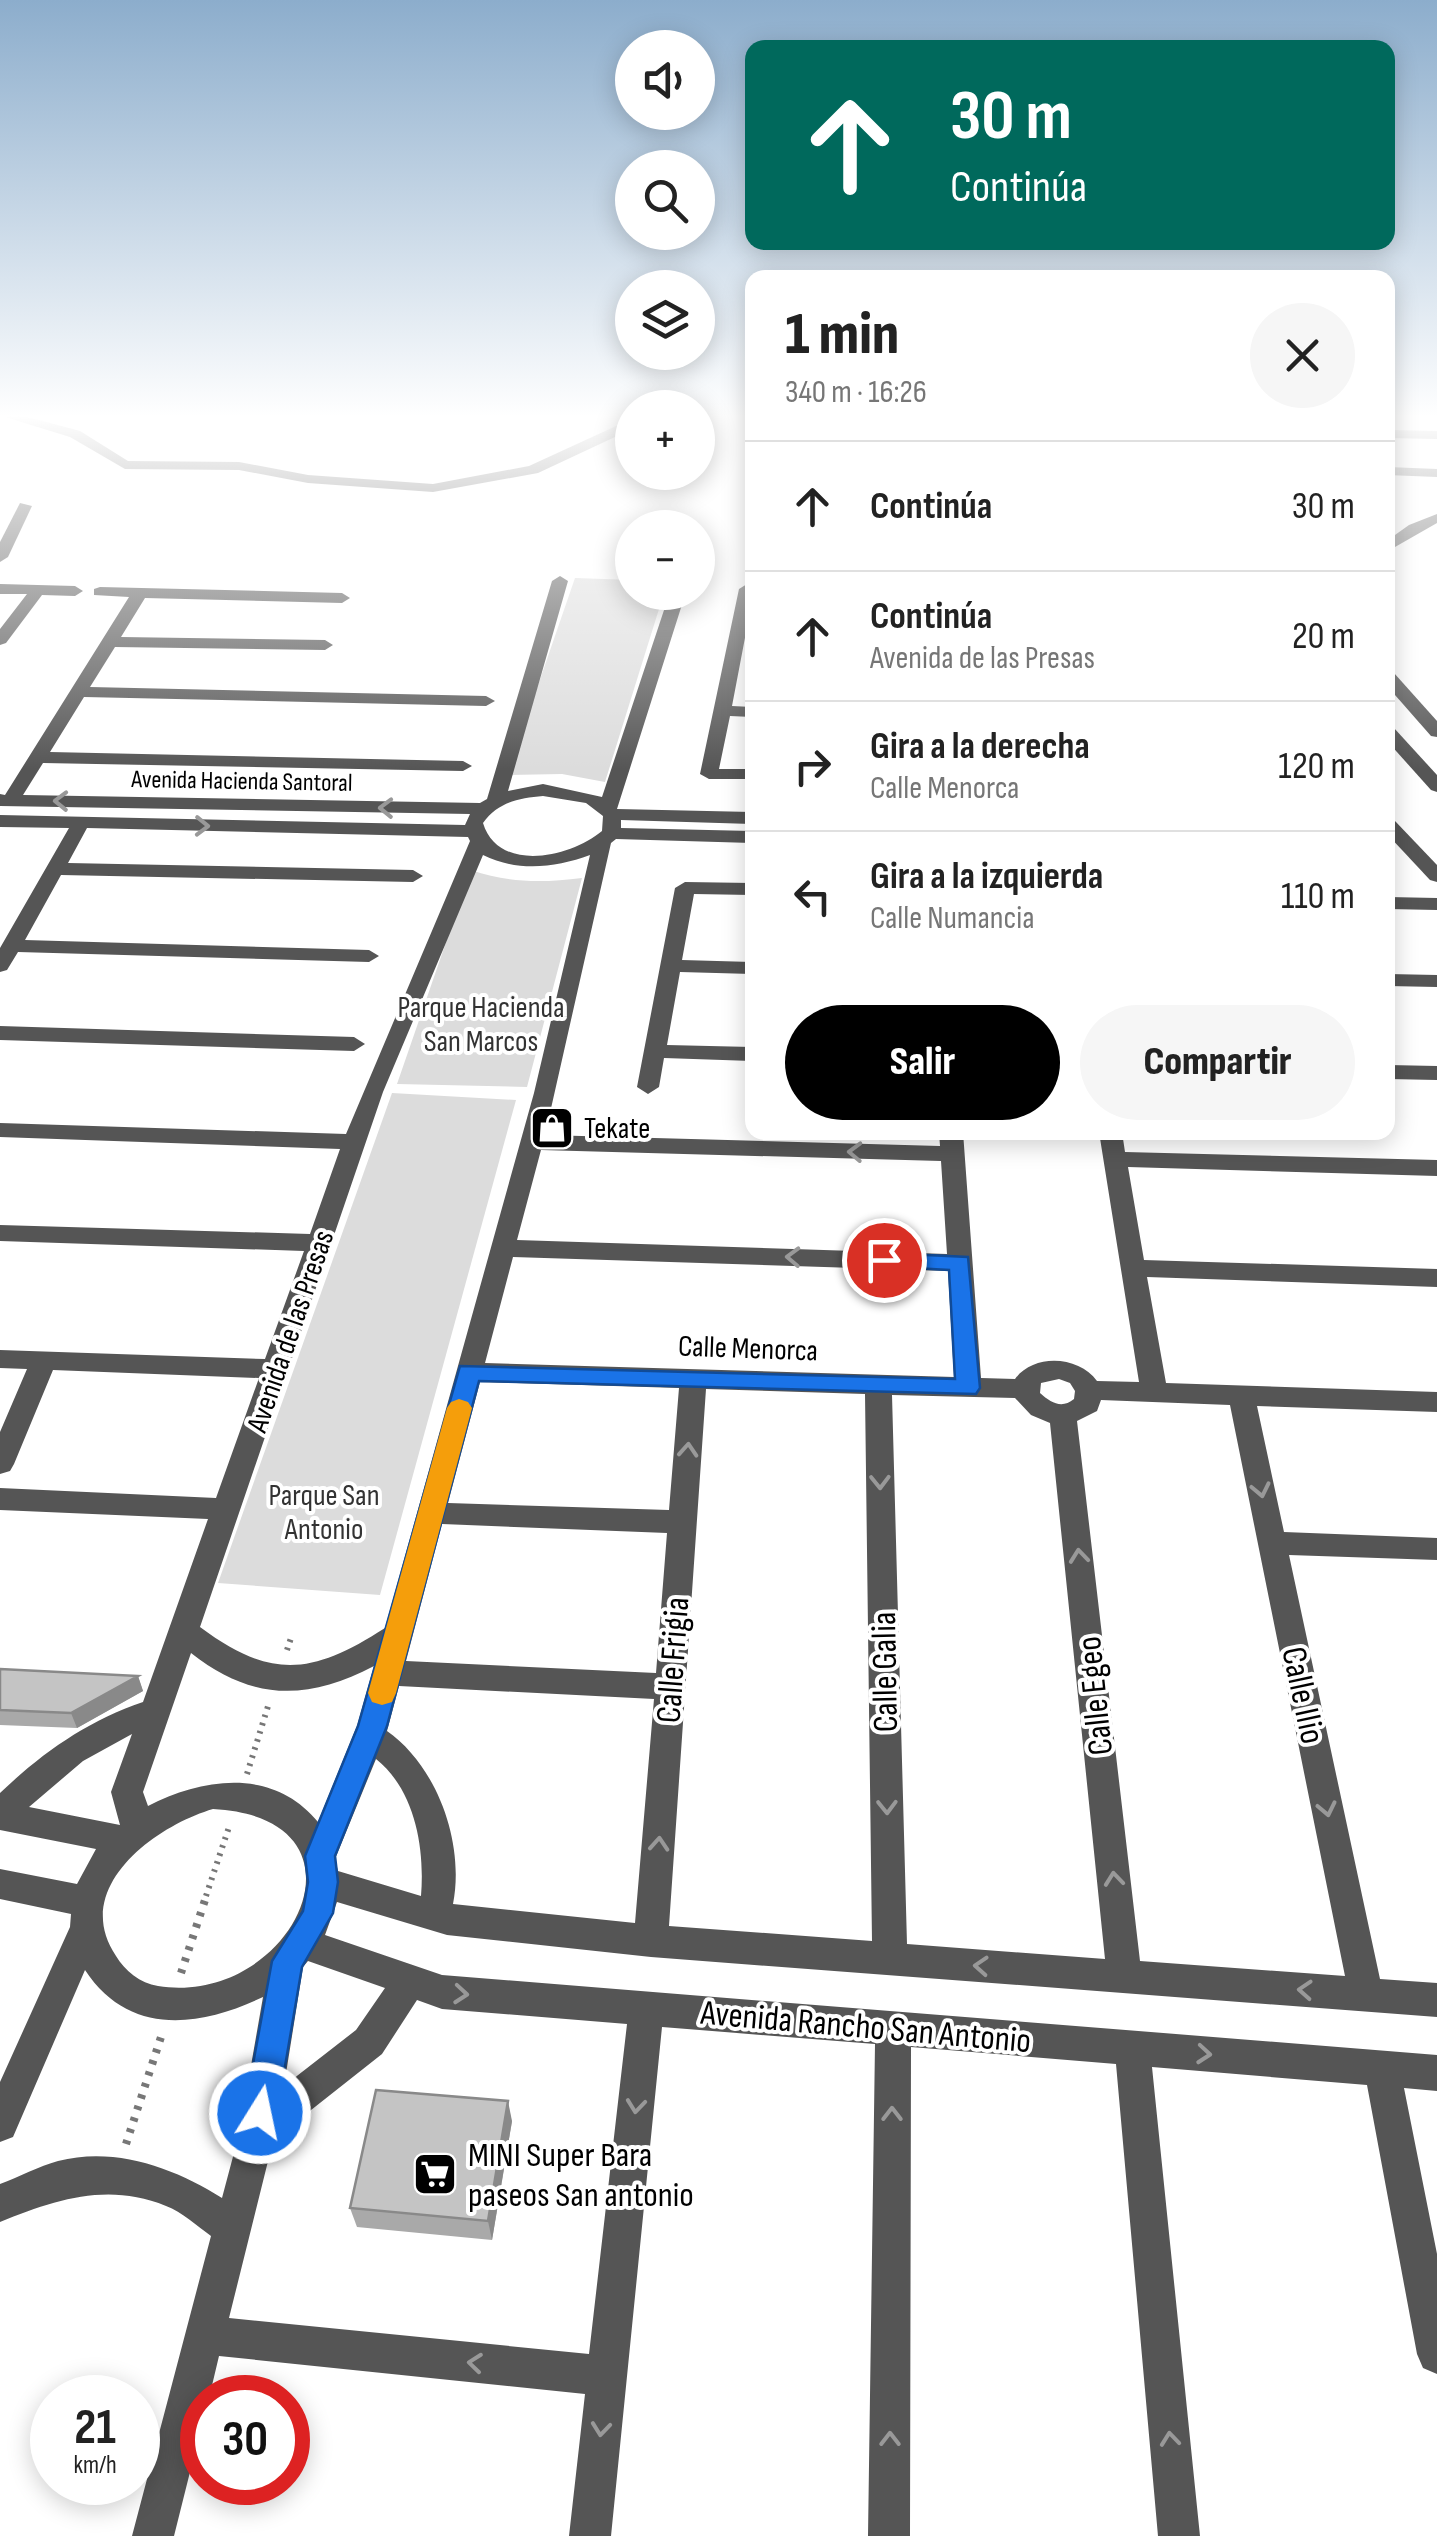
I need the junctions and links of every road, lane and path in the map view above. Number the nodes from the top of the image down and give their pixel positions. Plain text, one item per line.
1 (11, 534) edge
2 (0, 557) edge
3 (560, 580) dead end
4 (0, 589) edge
5 (38, 590) junction
6 (75, 591) dead end
7 (100, 592) dead end
8 (140, 593) junction
9 (342, 598) dead end
10 (673, 610) edge
11 (745, 613) edge
12 (0, 638) edge
13 (110, 642) junction
14 (326, 645) dead end
15 (734, 656) junction
16 (745, 657) edge
17 (1395, 686) edge
18 (78, 692) junction
19 (486, 701) dead end
20 (723, 711) junction
21 (745, 712) edge
22 (1437, 732) edge
23 (1396, 752) edge
24 (38, 758) junction
25 (463, 766) dead end
26 (745, 774) edge
27 (1437, 786) edge
28 (5, 800) edge
29 (489, 805) junction
30 (246, 806) junction
31 (745, 818) edge
32 (0, 821) edge
33 (82, 823) junction
34 (608, 825) junction
35 (238, 826) junction
36 (476, 836) junction
37 (745, 836) edge
38 (1395, 836) edge
39 (55, 870) junction
40 (413, 876) dead end
41 (1437, 876) edge
42 (745, 889) edge
43 (1395, 904) edge
44 (1437, 904) edge
45 (12, 946) junction
46 (369, 956) dead end
47 (0, 966) edge
48 (671, 966) junction
49 (745, 968) edge
50 (1395, 980) edge
51 (1437, 981) edge
52 (0, 1033) edge
53 (354, 1044) dead end
54 (654, 1051) junction
55 (745, 1054) edge
56 (1395, 1072) edge
57 (1437, 1073) edge
58 (648, 1087) dead end
59 (0, 1130) edge
60 (1111, 1140) edge
61 (355, 1142) junction
62 (532, 1142) junction
63 (952, 1143) edge
64 (1114, 1159) junction
65 (1437, 1168) edge
66 (0, 1232) edge
67 (320, 1243) junction
68 (502, 1248) junction
69 (960, 1262) junction
70 (1133, 1268) junction
71 (1437, 1278) edge
72 (0, 1360) edge
73 (44, 1361) junction
74 (276, 1369) junction
75 (469, 1372) junction
76 (693, 1379) junction
77 (878, 1385) junction
78 (968, 1388) junction
79 (1026, 1390) junction
80 (1090, 1390) junction
81 (1154, 1392) junction
82 (1242, 1395) junction
83 (1437, 1402) edge
84 (1063, 1415) junction
85 (0, 1464) edge
86 (0, 1499) edge
87 (228, 1508) junction
88 (431, 1512) junction
89 (682, 1522) junction
90 (1272, 1543) junction
91 (1437, 1549) edge
92 (186, 1632) junction
93 (292, 1635) dead end
94 (398, 1635) junction
95 (387, 1673) junction
96 (276, 1681) junction
97 (670, 1687) junction
98 (158, 1710) junction
99 (369, 1736) junction
100 (240, 1795) junction
101 (0, 1815) edge
102 (130, 1833) junction
103 (322, 1869) junction
104 (0, 1884) edge
105 (89, 1913) junction
106 (434, 1914) junction
107 (652, 1941) junction
108 (295, 1952) junction
109 (890, 1959) junction
110 (1124, 1976) junction
111 (410, 1981) junction
112 (1366, 1994) junction
113 (1437, 2000) edge
114 (171, 2005) junction
115 (646, 2009) junction
116 (892, 2028) junction
117 (1132, 2048) junction
118 (1382, 2068) junction
119 (1437, 2073) edge
120 (4, 2101) edge
121 (260, 2113) junction
122 (116, 2176) junction
123 (0, 2204) edge
124 (232, 2227) junction
125 (204, 2336) junction
126 (1437, 2354) edge
127 (607, 2376) junction
128 (153, 2536) edge
129 (590, 2536) edge
130 (889, 2536) edge
131 (1179, 2536) edge

1 - 2 street
3 - 29 street
4 - 5 street
5 - 6 street
5 - 12 street
7 - 8 street
8 - 9 street
8 - 13 street
10 - 34 street
11 - 15 street
13 - 14 street
13 - 18 street
15 - 16 street
15 - 20 street
17 - 22 street
18 - 19 street
18 - 24 street
20 - 21 street
20 - 26 street
23 - 27 street
24 - 25 street
24 - 28 street
30 -> 28 street, Avenida Hacienda Santoral
29 -> 30 street, Avenida Hacienda Santoral
29 - 34 street, Avenida Hacienda Santoral
29 - 36 street, Avenida de las Presas
30 - 35 street
31 - 34 street
32 - 33 street, Avenida Hacienda Santoral
33 -> 35 street, Avenida Hacienda Santoral
33 - 39 street
34 - 36 street, Avenida Hacienda Santoral
34 - 37 street
34 - 62 street
35 - 36 street, Avenida Hacienda Santoral
36 - 61 street, Avenida de las Presas
38 - 41 street
39 - 40 street
39 - 45 street
42 - 48 street
43 - 44 street
45 - 46 street
45 - 47 street
48 - 49 street
48 - 54 street
50 - 51 street
52 - 53 street
54 - 55 street
54 - 58 street
56 - 57 street
59 - 61 street
60 - 64 street
61 - 67 street, Avenida de las Presas
63 -> 62 street
62 - 68 street
63 - 69 street
64 - 65 street
64 - 70 street
66 - 67 street
67 - 74 street, Avenida de las Presas
69 -> 68 street
68 - 75 street
69 - 78 street
70 - 71 street
70 - 81 street
72 - 73 street
73 - 74 street
73 - 85 street
74 - 87 street, Avenida de las Presas
75 - 76 street, Calle Menorca
75 - 88 street
76 - 77 street, Calle Menorca
89 -> 76 street, Calle Frigia
77 - 78 street, Calle Menorca
77 -> 109 street, Calle Galia
78 - 79 street, Calle Menorca
79 - 80 street
79 - 84 street
80 - 81 street
80 - 84 street
81 - 82 street
82 - 83 street
82 -> 90 street, Calle Ilio
110 -> 84 street, Calle Egeo
86 - 87 street
87 - 92 street, Avenida de las Presas
88 - 89 street
88 - 94 street
89 - 97 street, Calle Frigia
90 - 91 street
90 -> 112 street, Calle Ilio
92 - 96 street
92 - 98 street, Avenida de las Presas
93 - 96 path
94 - 95 street
94 - 96 street
95 - 97 street
95 - 99 street
96 - 100 path
107 -> 97 street, Calle Frigia
98 - 101 street
98 - 102 street, Avenida de las Presas
99 - 103 street
99 - 106 street
100 - 102 street
100 - 103 street
100 - 114 path
101 - 102 street
102 - 105 street
103 - 106 street
103 - 108 street
104 - 105 street
105 - 114 street
105 - 120 street
106 - 107 street
107 - 109 street
108 - 111 street, Avenida Rancho San Antonio
108 - 114 street
108 - 121 street
110 -> 109 street
112 -> 110 street
111 -> 115 street, Avenida Rancho San Antonio
111 - 121 street
112 - 113 street
114 - 122 path
115 - 116 street, Avenida Rancho San Antonio
115 -> 127 street
116 - 117 street, Avenida Rancho San Antonio
130 -> 116 street
117 -> 118 street, Avenida Rancho San Antonio
131 -> 117 street
118 - 119 street, Avenida Rancho San Antonio
118 - 126 street
121 - 124 street
122 - 123 street
122 - 124 street
124 - 125 street
127 -> 125 street
125 - 128 street
127 -> 129 street

